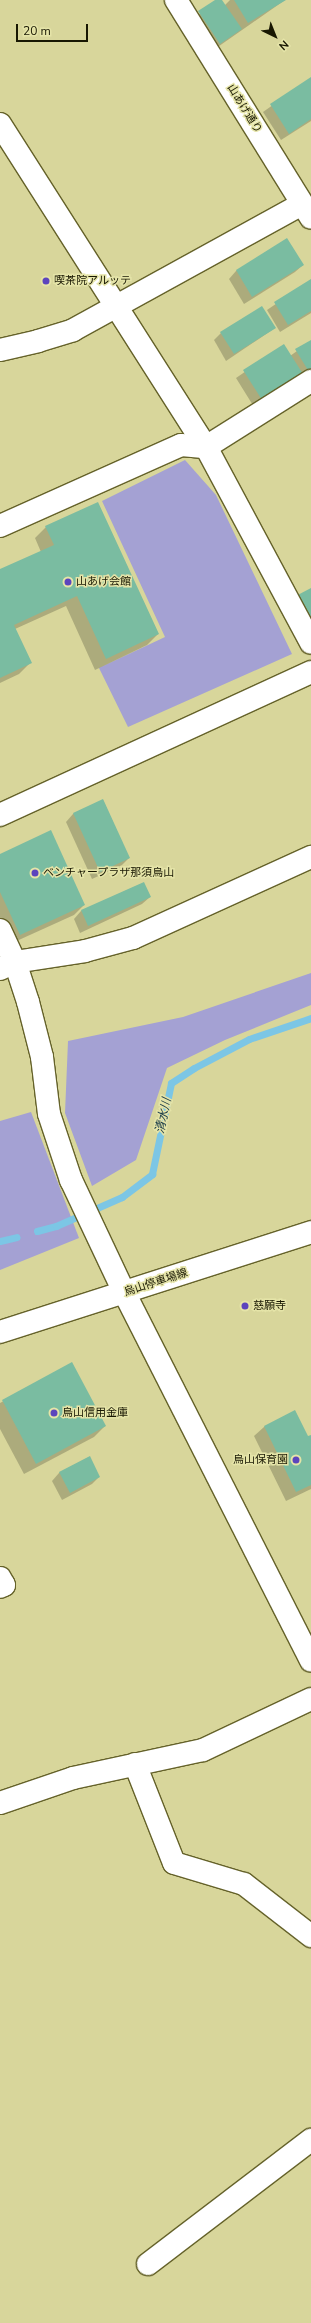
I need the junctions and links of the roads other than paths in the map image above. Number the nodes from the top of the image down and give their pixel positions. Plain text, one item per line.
1 (176, 0) edge
2 (0, 124) edge
3 (307, 211) edge
4 (115, 307) junction
5 (0, 350) edge
6 (311, 380) edge
7 (206, 447) junction
8 (0, 526) edge
9 (311, 643) edge
10 (311, 672) edge
11 (0, 816) edge
12 (311, 857) edge
13 (0, 930) edge
14 (8, 966) edge
15 (311, 1232) edge
16 (125, 1294) junction
17 (0, 1332) edge
18 (0, 1578) edge
19 (0, 1587) edge
20 (311, 1660) edge
21 (311, 1700) edge
22 (135, 1764) junction
23 (0, 1803) edge
24 (311, 1936) edge
25 (311, 2140) edge
26 (148, 2264) dead end

1 - 3 street, 山あげ通り
2 - 4 street
3 - 4 street
4 - 5 street
4 - 7 street
6 - 7 street
7 - 8 street
7 - 9 street
10 - 11 street
12 - 14 street
13 - 14 street
14 - 16 street
15 - 16 street, 烏山停車場線
16 - 17 street, 烏山停車場線
16 - 20 street
18 - 19 street
21 - 22 street
22 - 23 street
22 - 24 street
25 - 26 street

